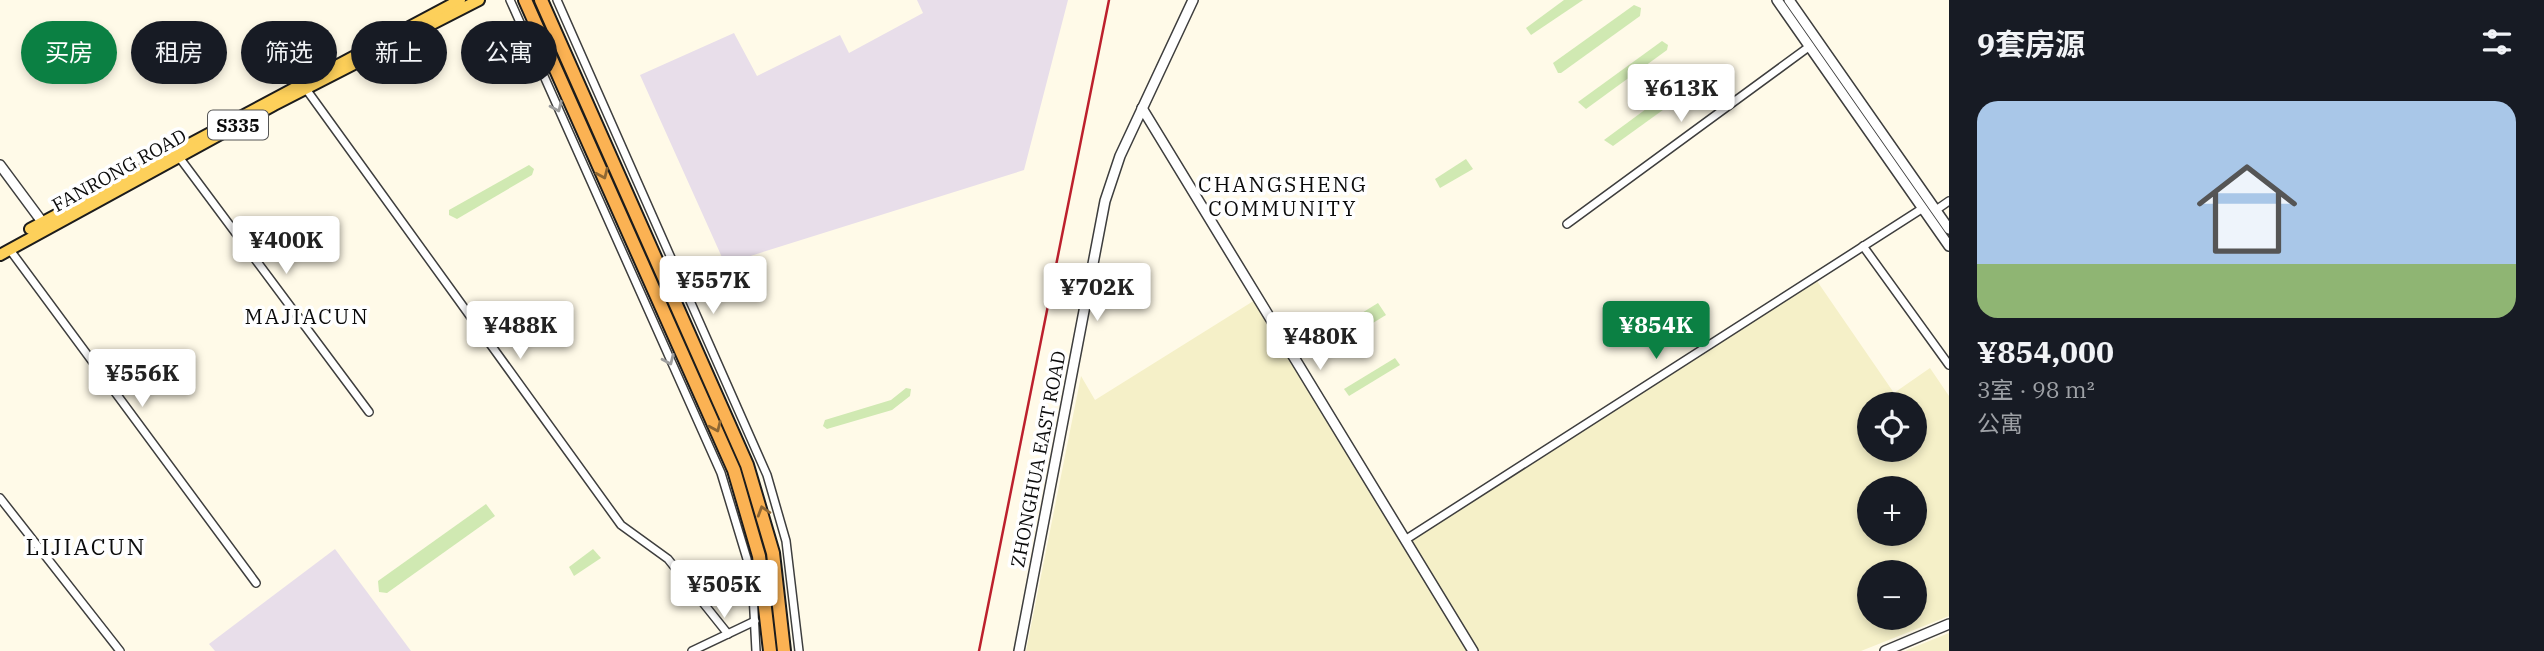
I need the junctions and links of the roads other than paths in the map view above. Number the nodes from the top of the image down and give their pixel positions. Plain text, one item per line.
1 (460, 0) edge
2 (479, 0) edge
3 (510, 0) edge
4 (526, 0) edge
5 (541, 0) edge
6 (557, 0) edge
7 (1193, 0) edge
8 (1777, 0) edge
9 (1789, 0) edge
10 (1810, 46) junction
11 (306, 89) junction
12 (1142, 108) junction
13 (180, 157) junction
14 (0, 165) edge
15 (1949, 201) edge
16 (1923, 208) junction
17 (1936, 210) junction
18 (43, 223) junction
19 (1567, 224) dead end
20 (1949, 229) edge
21 (1863, 246) junction
22 (1949, 246) edge
23 (3, 251) edge
24 (1949, 365) edge
25 (369, 412) dead end
26 (0, 498) edge
27 (1405, 540) junction
28 (256, 583) dead end
29 (768, 615) junction
30 (754, 621) junction
31 (1949, 624) edge
32 (728, 634) junction
33 (120, 651) edge
34 (692, 651) edge
35 (756, 651) edge
36 (770, 651) edge
37 (784, 651) edge
38 (799, 651) edge
39 (1019, 651) edge
40 (1473, 651) edge
41 (1885, 651) edge

1 - 18 main road, FANRONG ROAD / S335
2 - 11 main road, FANRONG ROAD / S335
3 -> 30 street
4 -> 29 highway
37 -> 5 highway
6 - 38 street
7 - 12 street, ZHONGHUA EAST ROAD
8 - 10 street
9 - 17 street
10 - 16 street
10 - 19 street
11 - 13 main road, FANRONG ROAD / S335
11 - 32 street
12 - 27 street
12 - 39 street, ZHONGHUA EAST ROAD
13 - 23 main road, FANRONG ROAD / S335
13 - 25 street
14 - 18 street
15 - 17 street
16 - 21 street
16 - 22 street
17 - 20 street
18 - 23 main road, FANRONG ROAD / S335
21 - 24 street
21 - 27 street
23 - 28 street
26 - 33 street
27 - 40 street
29 - 30 street
29 - 36 highway
30 - 32 street
30 - 35 street
31 - 41 street
32 - 34 street

